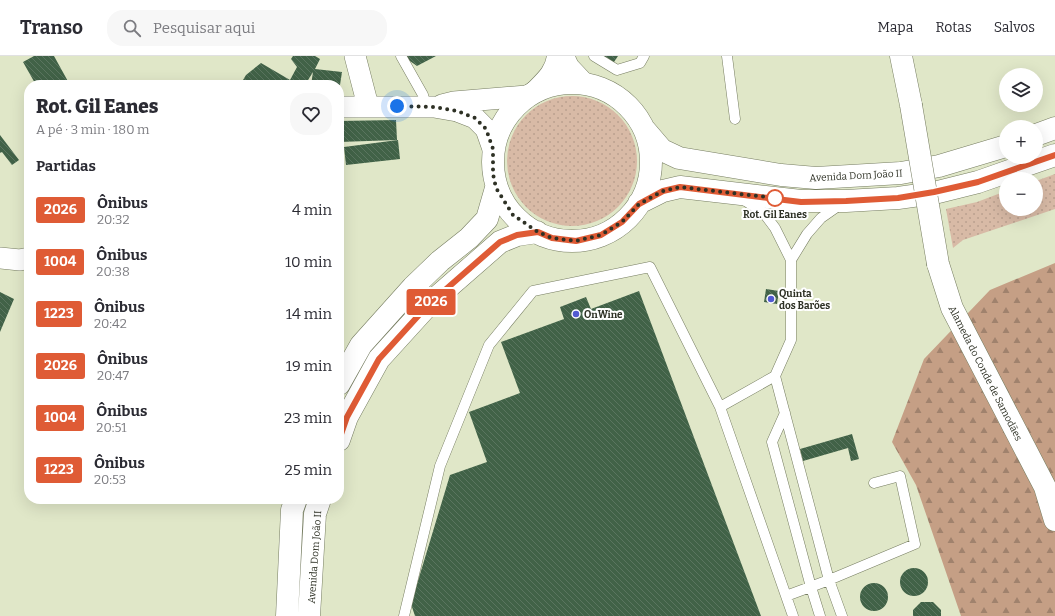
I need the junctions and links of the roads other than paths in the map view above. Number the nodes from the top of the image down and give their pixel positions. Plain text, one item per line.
1 (355, 56) edge
2 (401, 56) edge
3 (558, 56) edge
4 (564, 56) edge
5 (594, 56) edge
6 (644, 56) edge
7 (727, 56) edge
8 (901, 56) edge
9 (583, 83) junction
10 (531, 93) junction
11 (344, 106) edge
12 (368, 106) junction
13 (430, 107) junction
14 (735, 119) dead end
15 (643, 128) junction
16 (1055, 128) edge
17 (1043, 132) edge
18 (999, 148) edge
19 (493, 149) junction
20 (1055, 155) edge
21 (496, 188) junction
22 (735, 194) junction
23 (846, 201) junction
24 (639, 204) junction
25 (538, 232) junction
26 (0, 258) edge
27 (24, 259) edge
28 (791, 260) junction
29 (344, 375) edge
30 (775, 376) junction
31 (720, 407) junction
32 (785, 413) junction
33 (344, 426) edge
34 (874, 483) dead end
35 (294, 504) edge
36 (318, 504) edge
37 (1055, 520) edge
38 (829, 580) junction
39 (811, 587) junction
40 (786, 596) junction
41 (287, 616) edge
42 (309, 616) edge
43 (404, 616) edge
44 (793, 616) edge
45 (820, 616) edge
46 (842, 616) edge

1 - 12 street
2 - 13 lane
3 - 10 main road
4 - 9 main road
5 - 6 lane
7 - 14 lane
8 - 37 main road, Alameda do Conde de Samodães, bridge
9 - 10 main road
9 - 15 main road
10 - 13 street
10 - 19 main road
11 - 12 street
12 - 13 street
13 - 19 street
15 - 18 main road, Avenida Dom João II
15 - 24 main road
16 - 17 main road
19 - 21 main road
20 - 23 main road
21 - 25 main road
21 - 29 main road
22 - 23 main road
22 - 24 main road
22 - 28 lane
23 - 28 lane
24 - 25 main road
25 - 33 main road
26 - 27 street
28 - 30 lane
30 - 31 lane
30 - 32 lane
31 - 40 lane
31 - 43 lane
32 - 38 lane
32 - 39 lane
34 - 38 lane
35 - 41 main road
36 - 42 main road, Avenida Dom João II
38 - 39 lane
38 - 46 lane
39 - 40 lane
39 - 45 lane
40 - 44 lane

